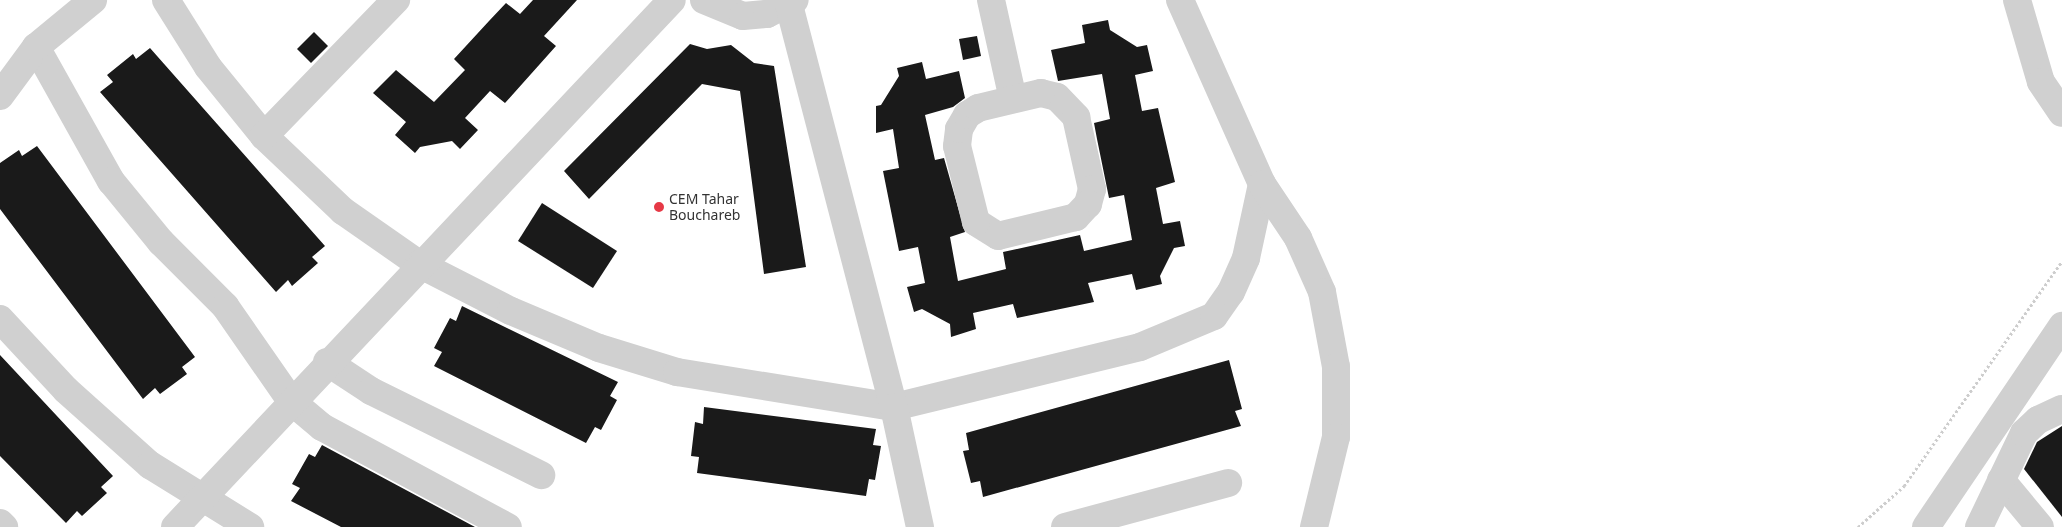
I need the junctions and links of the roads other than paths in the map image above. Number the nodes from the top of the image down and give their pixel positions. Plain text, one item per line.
1 (92, 0) edge
2 (166, 0) edge
3 (396, 0) edge
4 (672, 0) edge
5 (704, 0) edge
6 (991, 0) edge
7 (1180, 0) edge
8 (2017, 0) edge
9 (792, 2) edge
10 (36, 47) junction
11 (0, 96) edge
12 (1013, 99) junction
13 (2062, 113) edge
14 (264, 136) junction
15 (1262, 184) junction
16 (419, 264) junction
17 (0, 319) edge
18 (2062, 326) edge
19 (327, 362) junction
20 (291, 402) junction
21 (894, 407) junction
22 (2062, 409) edge
23 (541, 475) dead end
24 (2001, 480) junction
25 (1228, 483) dead end
26 (200, 499) junction
27 (0, 523) edge
28 (4, 527) edge
29 (175, 527) edge
30 (250, 527) edge
31 (508, 527) edge
32 (920, 527) edge
33 (1065, 527) edge
34 (1314, 527) edge
35 (1926, 527) edge
36 (1979, 527) edge
37 (2040, 527) edge

1 - 10 street
2 - 14 street
3 - 14 street
4 - 16 street
5 - 9 street
6 - 12 street
7 - 15 street
8 - 13 street
9 - 21 street
10 - 11 street
10 - 20 street
12 - 12 street
14 - 16 street
15 - 21 street
15 - 34 street
16 - 19 street
16 - 21 street
17 - 26 street
18 - 35 street
19 - 20 street
19 - 23 street
20 - 26 street
20 - 31 street
21 - 32 street
22 - 24 street
24 - 36 street
24 - 37 street
25 - 33 street
26 - 29 street
26 - 30 street
27 - 28 street

